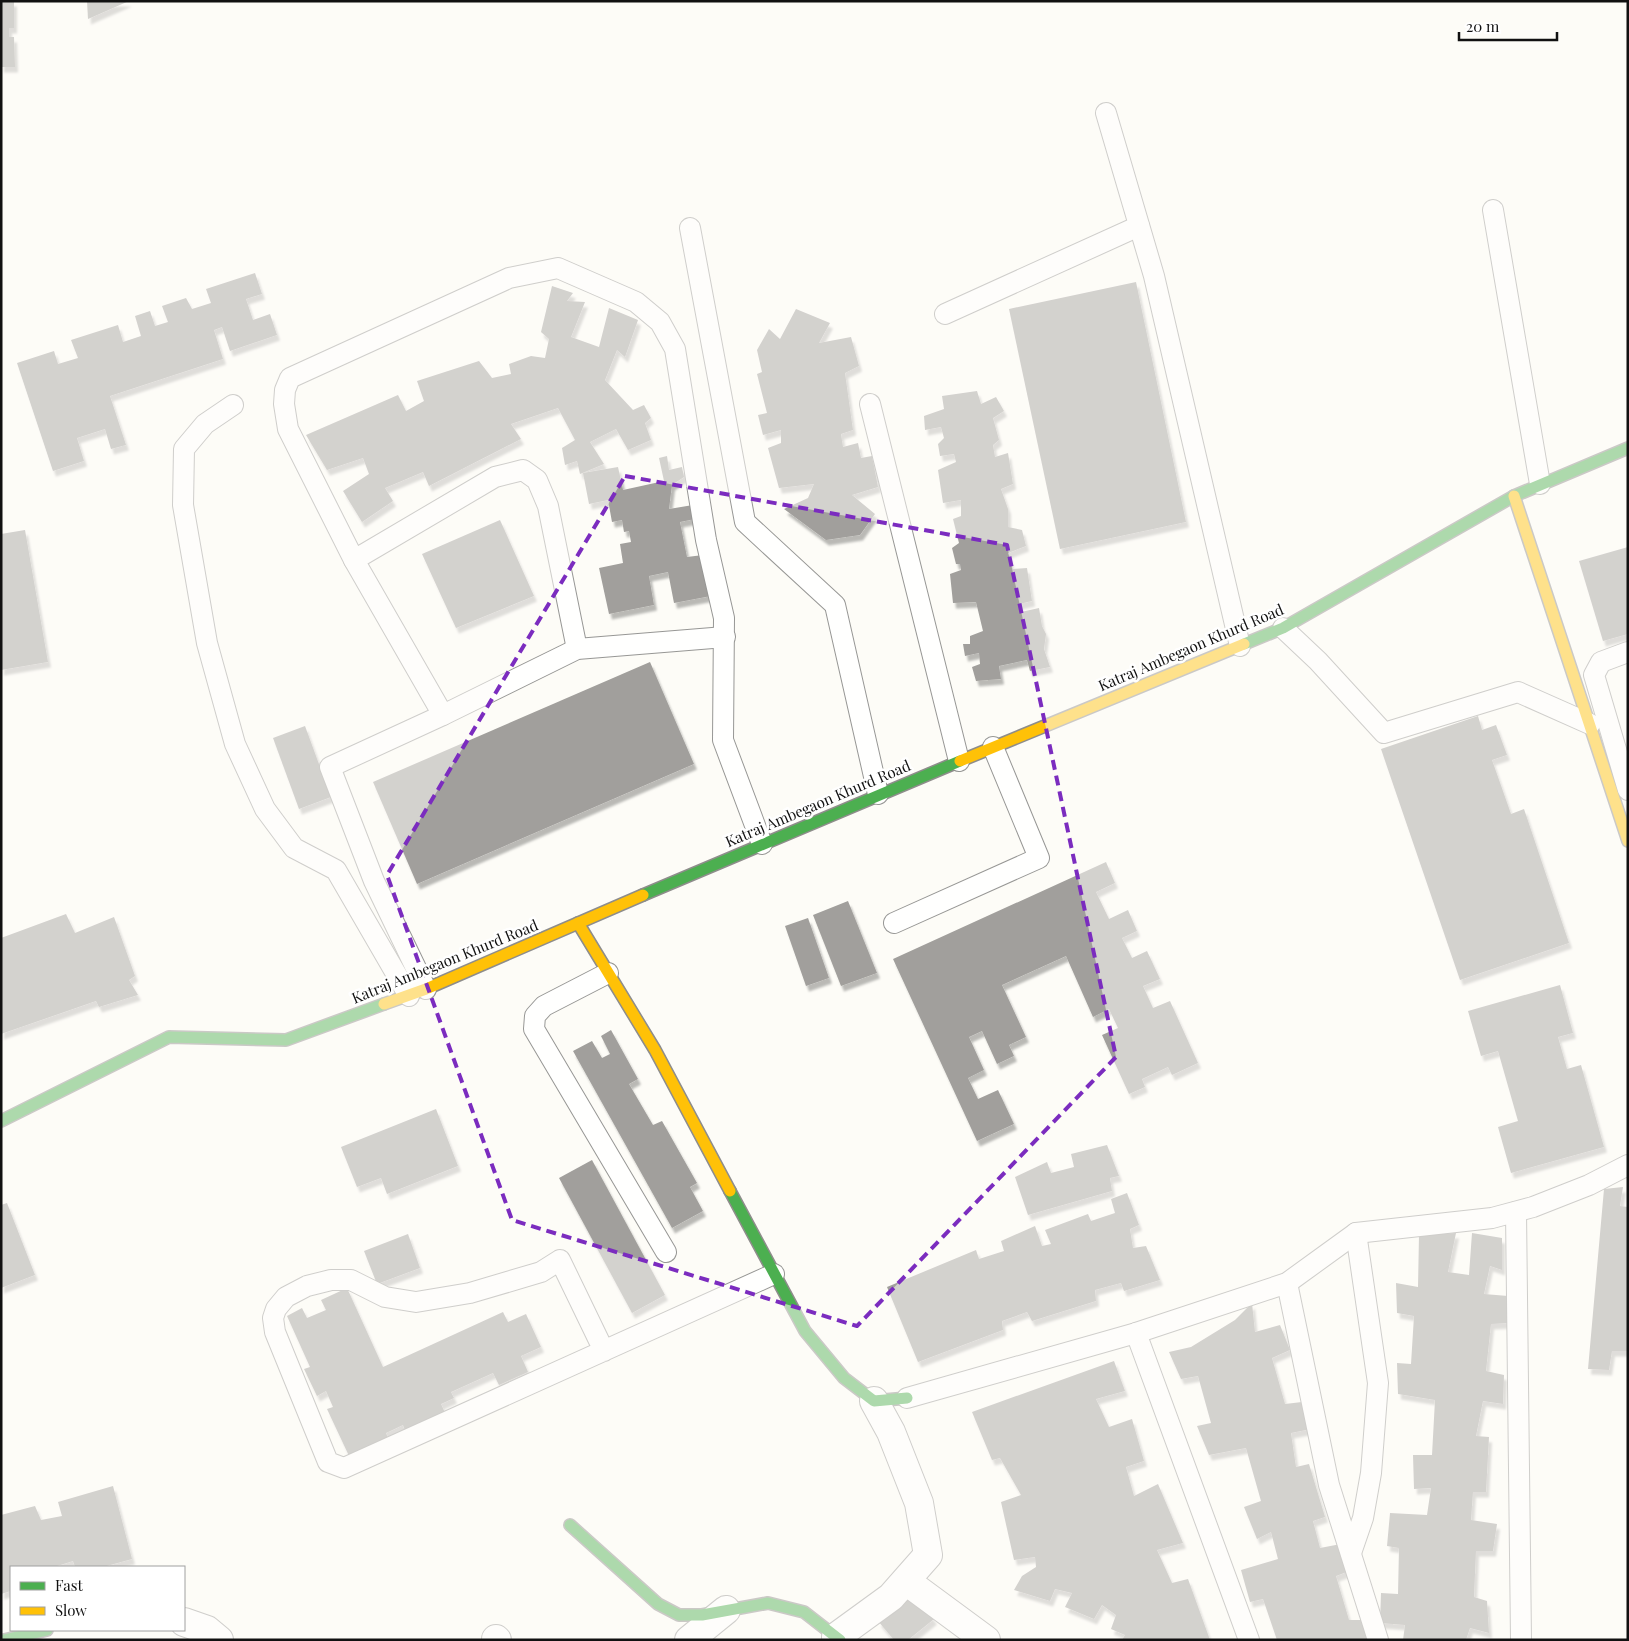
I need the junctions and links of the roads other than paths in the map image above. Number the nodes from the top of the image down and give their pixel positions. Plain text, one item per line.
1 (1106, 113) dead end
2 (1493, 210) dead end
3 (1139, 226) junction
4 (690, 228) dead end
5 (945, 314) dead end
6 (870, 404) dead end
7 (233, 405) dead end
8 (1628, 448) edge
9 (1540, 484) junction
10 (1514, 496) junction
11 (354, 560) junction
12 (1283, 628) junction
13 (725, 637) junction
14 (1240, 646) junction
15 (577, 649) junction
16 (1628, 652) edge
17 (443, 716) junction
18 (1590, 724) junction
19 (993, 747) junction
20 (959, 761) junction
21 (1628, 790) edge
22 (878, 794) junction
23 (1628, 841) edge
24 (762, 844) junction
25 (578, 923) junction
26 (894, 923) dead end
27 (608, 973) junction
28 (418, 993) junction
29 (1, 1121) edge
30 (1628, 1166) edge
31 (1516, 1212) junction
32 (1356, 1233) junction
33 (666, 1252) dead end
34 (774, 1274) junction
35 (1287, 1283) junction
36 (1136, 1333) junction
37 (604, 1351) junction
38 (907, 1398) joint
39 (874, 1401) junction
40 (570, 1525) dead end
41 (1351, 1553) junction
42 (906, 1581) junction
43 (726, 1610) junction
44 (185, 1622) edge
45 (43, 1631) edge
46 (838, 1638) edge
47 (4, 1640) edge
48 (219, 1640) edge
49 (689, 1640) edge
50 (986, 1640) edge
51 (1249, 1640) edge
52 (1378, 1640) edge
53 (1520, 1640) edge

1 - 3 lane
2 - 9 lane
3 - 5 lane
3 - 14 lane
4 - 22 lane
6 - 20 lane
7 - 28 lane
8 - 9 street, Katraj Ambegaon Khurd Road
9 - 10 street, Katraj Ambegaon Khurd Road
10 - 12 street, Katraj Ambegaon Khurd Road
10 - 18 street
11 - 13 lane
11 - 15 lane
11 - 17 lane
12 - 14 street, Katraj Ambegaon Khurd Road
12 - 18 lane
13 - 15 lane
13 - 24 lane
14 - 19 street, Katraj Ambegaon Khurd Road
15 - 17 lane
16 - 21 lane
17 - 28 lane
18 - 23 street
19 - 20 street, Katraj Ambegaon Khurd Road
19 - 26 lane
20 - 22 street, Katraj Ambegaon Khurd Road
22 - 24 street, Katraj Ambegaon Khurd Road
24 - 25 street, Katraj Ambegaon Khurd Road
25 - 27 street
25 - 28 street, Katraj Ambegaon Khurd Road
27 - 33 lane
27 - 34 street
28 - 29 street, Katraj Ambegaon Khurd Road
30 - 31 lane
31 - 32 lane
31 - 53 lane
32 - 35 lane
32 - 41 lane
34 - 37 lane
34 - 39 street
35 - 36 lane
35 - 41 lane
36 - 38 lane
36 - 51 lane
37 - 37 lane
38 - 39 street
39 - 42 street
40 - 43 street
41 - 52 lane
42 - 46 street
42 - 50 street
43 - 46 street
43 - 49 street
44 - 48 street
45 - 47 street

